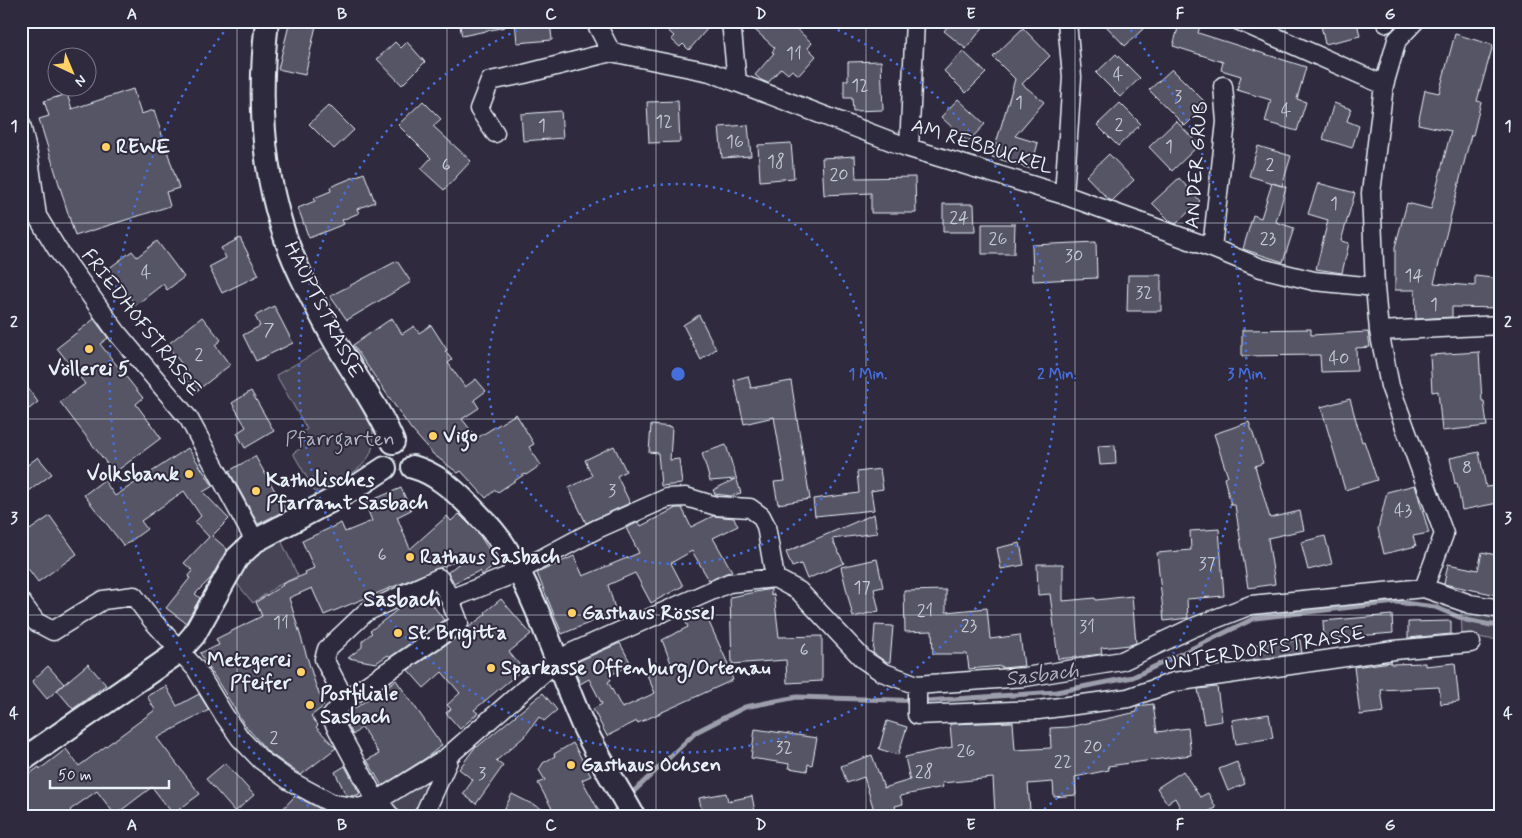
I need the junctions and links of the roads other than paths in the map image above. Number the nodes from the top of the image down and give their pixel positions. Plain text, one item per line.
1 (267, 21) edge
2 (595, 21) edge
3 (731, 21) edge
4 (915, 21) edge
5 (1067, 21) edge
6 (1239, 21) edge
7 (1415, 21) edge
8 (611, 52) junction
9 (737, 82) junction
10 (1384, 84) junction
11 (1223, 86) dead end
12 (21, 124) edge
13 (496, 133) dead end
14 (910, 148) junction
15 (1064, 195) junction
16 (1212, 248) junction
17 (1375, 287) junction
18 (1501, 325) edge
19 (1379, 331) junction
20 (393, 442) junction
21 (413, 467) junction
22 (385, 468) junction
23 (255, 540) junction
24 (518, 571) junction
25 (775, 578) junction
26 (1424, 588) junction
27 (450, 598) junction
28 (21, 602) edge
29 (1501, 609) edge
30 (1471, 643) dead end
31 (180, 651) junction
32 (558, 660) junction
33 (917, 688) junction
34 (345, 700) junction
35 (446, 758) junction
36 (21, 761) edge
37 (377, 801) junction
38 (634, 816) edge
39 (391, 817) edge
40 (424, 817) edge

1 - 20 street, HAUPTSTRASSE
2 - 8 street
3 - 9 street
4 - 14 street
5 - 15 street
6 - 10 street
7 - 10 street
8 - 9 street, AM REBBUCKEL
8 - 13 street
9 - 14 street, AM REBBUCKEL
10 - 17 street
11 - 16 street, AN DER GRUB
12 - 23 street, FRIEDHOFSTRASSE
14 - 15 street, AM REBBUCKEL
15 - 16 street, AM REBBUCKEL
16 - 17 street, AM REBBUCKEL
17 - 19 street
18 - 19 street
19 - 26 street
20 - 21 street
20 - 22 street
21 - 22 street
21 - 24 street
22 - 23 street
23 - 31 street
24 - 25 street
24 - 27 street
24 - 32 street
25 - 32 street
25 - 33 street
26 - 29 street
26 - 33 street
27 - 34 street
27 - 34 street
28 - 31 street
30 - 33 street, UNTERDORFSTRASSE
31 - 36 street
31 - 37 street
32 - 35 street
32 - 38 street
34 - 37 street
35 - 37 street
35 - 40 street
37 - 39 street

